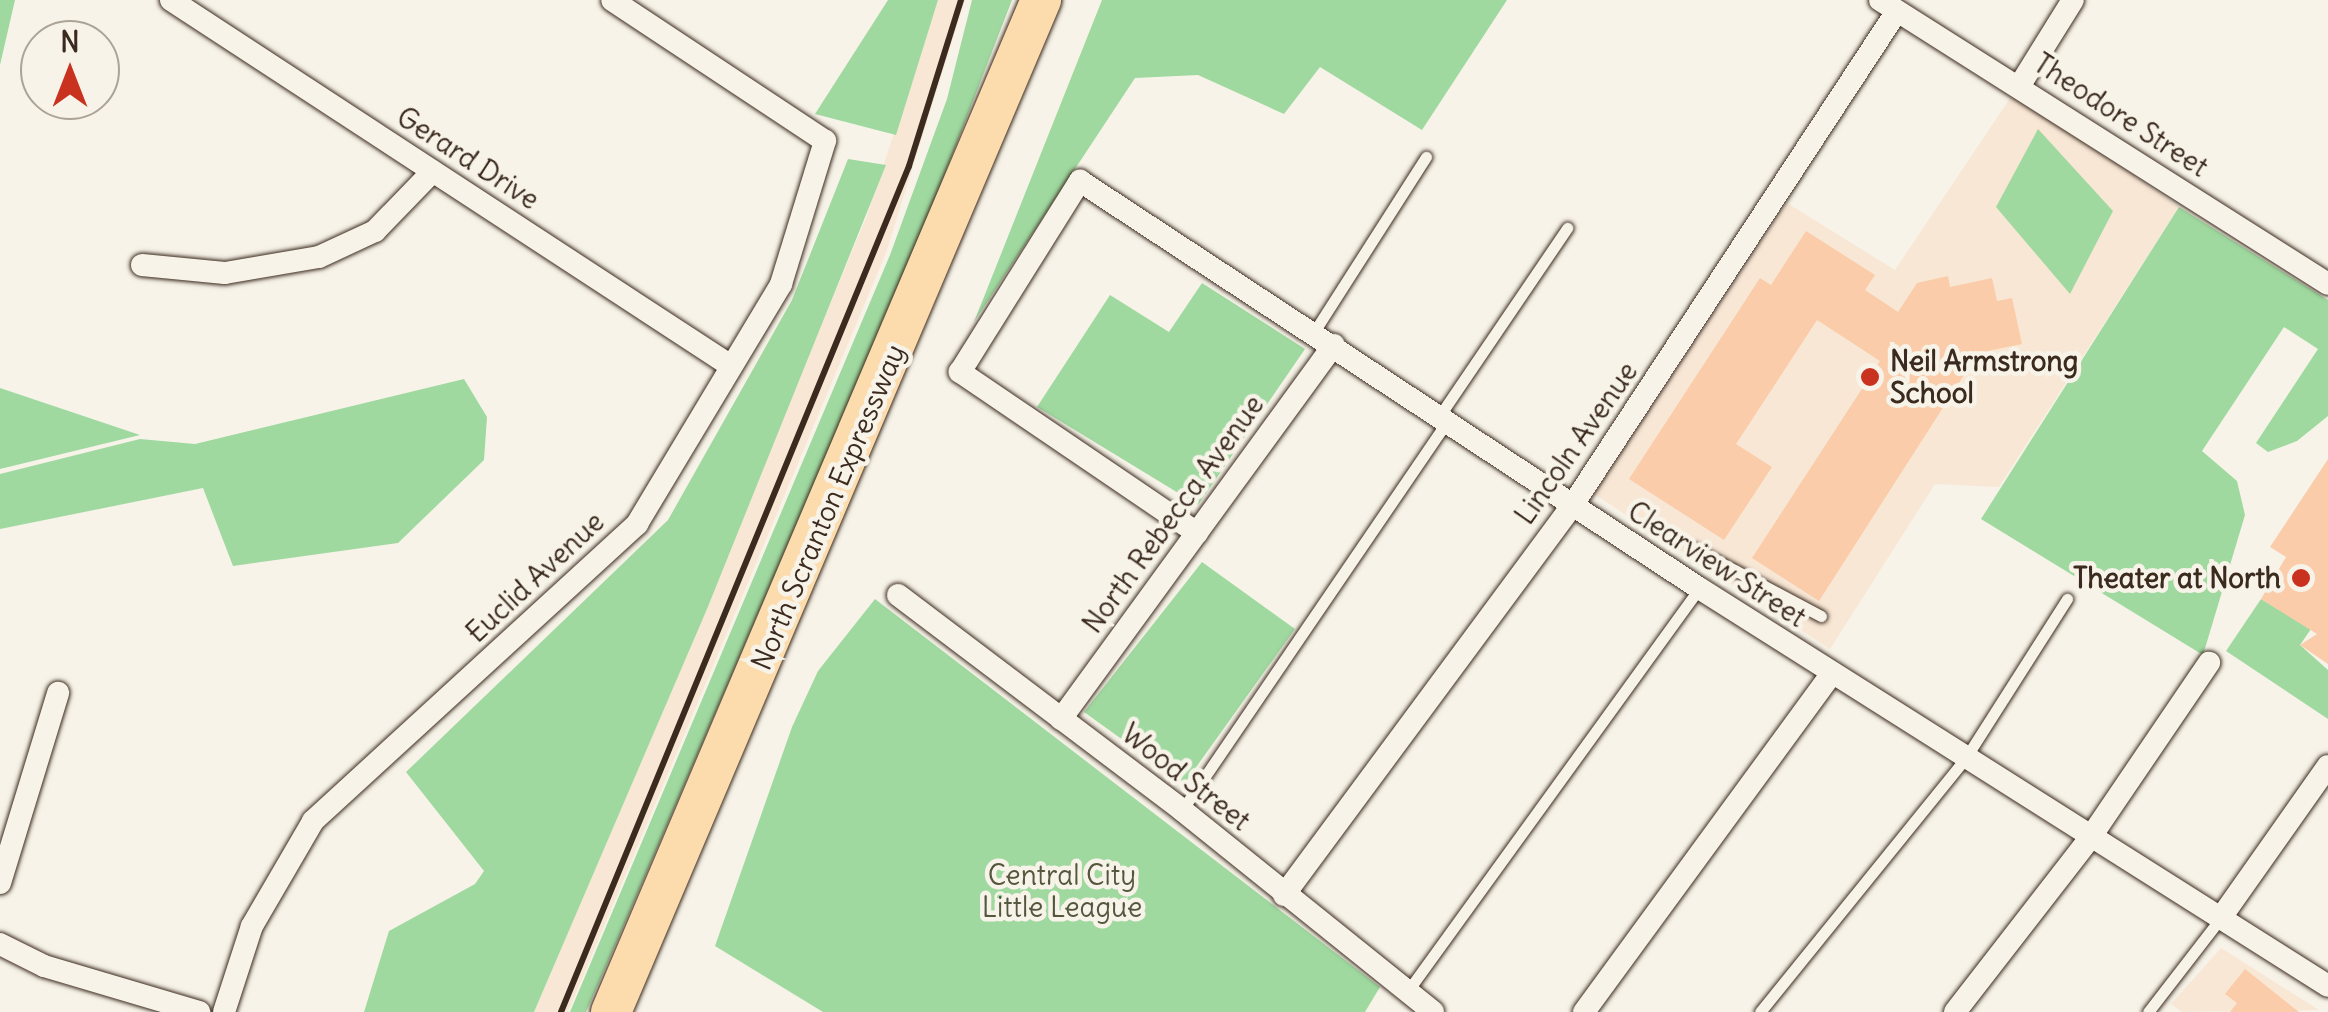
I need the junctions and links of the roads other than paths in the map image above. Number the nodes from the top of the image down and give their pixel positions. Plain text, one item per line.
1 (171, 0) edge
2 (612, 0) edge
3 (1041, 0) edge
4 (1068, 0) edge
5 (2073, 0) edge
6 (1888, 6) edge
7 (2020, 85) junction
8 (1426, 157) dead end
9 (433, 172) junction
10 (1566, 228) dead end
11 (142, 266) dead end
12 (2328, 284) edge
13 (1324, 338) junction
14 (731, 366) junction
15 (1442, 420) junction
16 (1572, 506) junction
17 (1197, 533) junction
18 (1693, 548) dead end
19 (1699, 588) junction
20 (898, 594) dead end
21 (2066, 599) dead end
22 (1821, 616) dead end
23 (2209, 663) dead end
24 (1832, 673) junction
25 (58, 693) dead end
26 (1062, 719) junction
27 (1964, 759) junction
28 (2328, 766) edge
29 (1182, 810) junction
30 (2090, 838) junction
31 (0, 883) edge
32 (1284, 894) junction
33 (2220, 920) junction
34 (0, 944) edge
35 (2328, 986) edge
36 (1407, 992) junction
37 (199, 1012) edge
38 (224, 1012) edge
39 (611, 1012) edge
40 (640, 1012) edge
41 (1433, 1012) edge
42 (1584, 1012) edge
43 (1760, 1012) edge
44 (1954, 1012) edge
45 (2148, 1012) edge

1 - 9 street, Gerard Drive
2 - 14 street, Euclid Avenue
3 - 39 highway, North Scranton Expressway
4 - 40 highway, North Scranton Expressway
5 - 7 street
6 - 7 street, Theodore Street
6 - 16 street, Lincoln Avenue
7 - 12 street, Theodore Street
8 - 13 lane
9 - 11 street
9 - 14 street, Gerard Drive
10 - 15 lane
13 - 15 street, Clearview Street
13 - 17 street, North Rebecca Avenue
13 - 17 street, Clearview Street
14 - 38 street, Euclid Avenue
15 - 16 street, Clearview Street
15 - 29 lane
16 - 19 street, Clearview Street
16 - 32 street, Lincoln Avenue
17 - 26 street, North Rebecca Avenue
18 - 22 lane
19 - 24 street, Clearview Street
19 - 36 lane
20 - 26 street, Wood Street
21 - 27 lane
23 - 30 street
24 - 27 street, Clearview Street
24 - 42 street
25 - 31 street
26 - 29 street, Wood Street
27 - 30 street, Clearview Street
27 - 43 lane
28 - 33 street
29 - 32 street, Wood Street
30 - 33 street, Clearview Street
30 - 44 street
32 - 36 street, Wood Street
33 - 35 street, Clearview Street
33 - 45 lane
34 - 37 street
36 - 41 street, Wood Street

